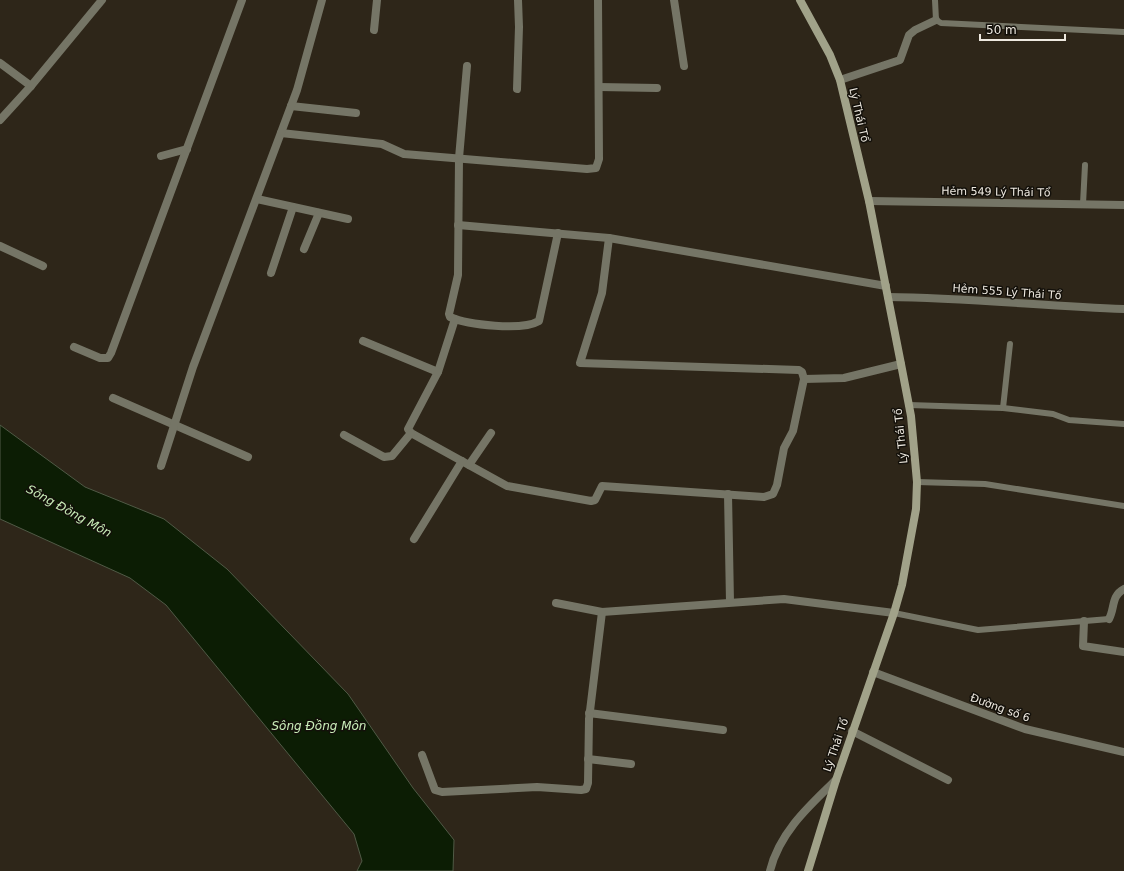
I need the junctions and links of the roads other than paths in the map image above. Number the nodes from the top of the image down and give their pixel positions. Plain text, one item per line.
1 (102, 0) edge
2 (242, 0) edge
3 (322, 0) edge
4 (377, 0) edge
5 (518, 0) edge
6 (598, 0) edge
7 (674, 0) edge
8 (800, 0) edge
9 (935, 0) edge
10 (936, 20) junction
11 (374, 30) dead end
12 (1124, 32) edge
13 (0, 63) edge
14 (467, 66) dead end
15 (684, 66) dead end
16 (840, 80) junction
17 (31, 86) junction
18 (599, 87) junction
19 (657, 88) dead end
20 (517, 89) dead end
21 (291, 106) junction
22 (356, 113) dead end
23 (0, 120) edge
24 (282, 132) junction
25 (187, 149) junction
26 (161, 156) dead end
27 (459, 158) junction
28 (1085, 165) dead end
29 (257, 199) junction
30 (868, 201) junction
31 (1083, 204) junction
32 (1124, 205) edge
33 (293, 207) junction
34 (319, 213) junction
35 (348, 219) dead end
36 (458, 225) junction
37 (558, 233) junction
38 (609, 238) junction
39 (0, 246) edge
40 (304, 249) dead end
41 (44, 266) dead end
42 (271, 273) dead end
43 (886, 286) junction
44 (888, 297) junction
45 (1124, 309) edge
46 (454, 319) junction
47 (363, 341) dead end
48 (1010, 344) dead end
49 (74, 347) dead end
50 (901, 364) junction
51 (438, 372) junction
52 (804, 379) junction
53 (113, 398) dead end
54 (909, 405) junction
55 (1003, 408) junction
56 (174, 424) junction
57 (1124, 424) edge
58 (411, 433) junction
59 (491, 433) dead end
60 (344, 435) dead end
61 (248, 457) dead end
62 (466, 463) junction
63 (161, 466) dead end
64 (917, 482) junction
65 (728, 494) junction
66 (1124, 506) edge
67 (414, 540) dead end
68 (1124, 589) edge
69 (730, 602) junction
70 (556, 603) dead end
71 (602, 612) junction
72 (894, 613) junction
73 (1109, 619) joint
74 (1084, 621) junction
75 (1124, 652) edge
76 (873, 672) junction
77 (589, 712) junction
78 (723, 730) dead end
79 (852, 731) junction
80 (1124, 752) edge
81 (422, 755) dead end
82 (588, 759) junction
83 (631, 764) dead end
84 (836, 780) junction
85 (948, 780) dead end
86 (770, 871) edge
87 (808, 871) edge

1 - 17 street
2 - 25 street
3 - 21 street
4 - 11 street
5 - 20 street
6 - 18 street
7 - 15 street
8 - 16 main road, Lý Thái Tổ
9 - 10 lane
10 - 12 lane
10 - 16 street
13 - 17 street
14 - 27 street
16 - 30 main road, Lý Thái Tổ
17 - 23 street
18 - 19 street
18 - 27 street
21 - 22 street
21 - 24 street
24 - 27 street
24 - 29 street
25 - 26 street
25 - 49 street
27 - 36 street
28 - 31 lane
29 - 33 street
29 - 56 street
30 - 31 street, Hẻm 549 Lý Thái Tổ
30 - 43 main road, Lý Thái Tổ
31 - 32 street, Hẻm 549 Lý Thái Tổ
33 - 34 street
33 - 42 street
34 - 35 street
34 - 40 street
36 - 37 street
36 - 46 street
37 - 38 street
37 - 46 street
38 - 43 street
38 - 52 street
39 - 41 street
43 - 44 main road, Lý Thái Tổ
44 - 45 street, Hẻm 555 Lý Thái Tổ
44 - 50 main road, Lý Thái Tổ
46 - 51 street
47 - 51 street
48 - 55 lane
50 - 52 street
50 - 54 main road, Lý Thái Tổ
51 - 58 street
52 - 65 street
53 - 56 street
54 - 55 lane
54 - 64 main road, Lý Thái Tổ
55 - 57 lane
56 - 61 street
56 - 63 street
58 - 60 street
58 - 62 street
59 - 62 street
62 - 65 street
62 - 67 street
64 - 66 lane
64 - 72 main road, Lý Thái Tổ
65 - 69 street
68 - 73 street
69 - 71 street
69 - 72 street
70 - 71 street
71 - 77 street
72 - 74 lane
72 - 76 main road, Lý Thái Tổ
73 - 74 lane
74 - 75 street
76 - 79 main road, Lý Thái Tổ
76 - 80 street, Đường số 6
77 - 78 street
77 - 82 street
79 - 84 main road, Lý Thái Tổ
79 - 85 street
81 - 82 street
82 - 83 street
84 - 86 street
84 - 87 main road, Lý Thái Tổ

